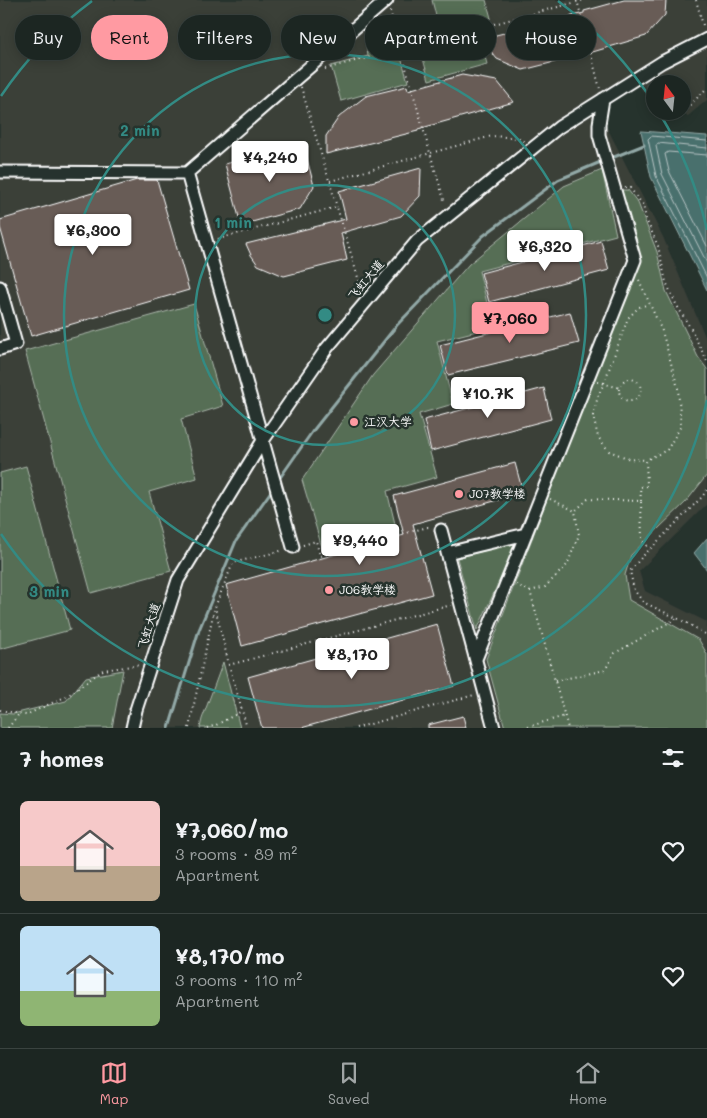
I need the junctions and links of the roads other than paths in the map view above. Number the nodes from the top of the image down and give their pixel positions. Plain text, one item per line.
1 (387, 0) edge
2 (707, 40) edge
3 (603, 99) junction
4 (0, 172) edge
5 (187, 173) junction
6 (0, 288) edge
7 (0, 349) edge
8 (262, 442) junction
9 (441, 530) road end
10 (526, 534) junction
11 (293, 547) road end
12 (447, 553) junction
13 (476, 659) junction
14 (132, 728) edge
15 (494, 728) edge

1 - 5 lane
2 - 3 lane, 飞虹大道
3 - 8 lane, 飞虹大道
3 - 10 lane
4 - 5 lane
5 - 8 lane
6 - 7 lane
8 - 11 lane
8 - 14 lane, 飞虹大道
9 - 12 lane
10 - 12 lane
10 - 13 lane
12 - 13 lane
13 - 15 lane

